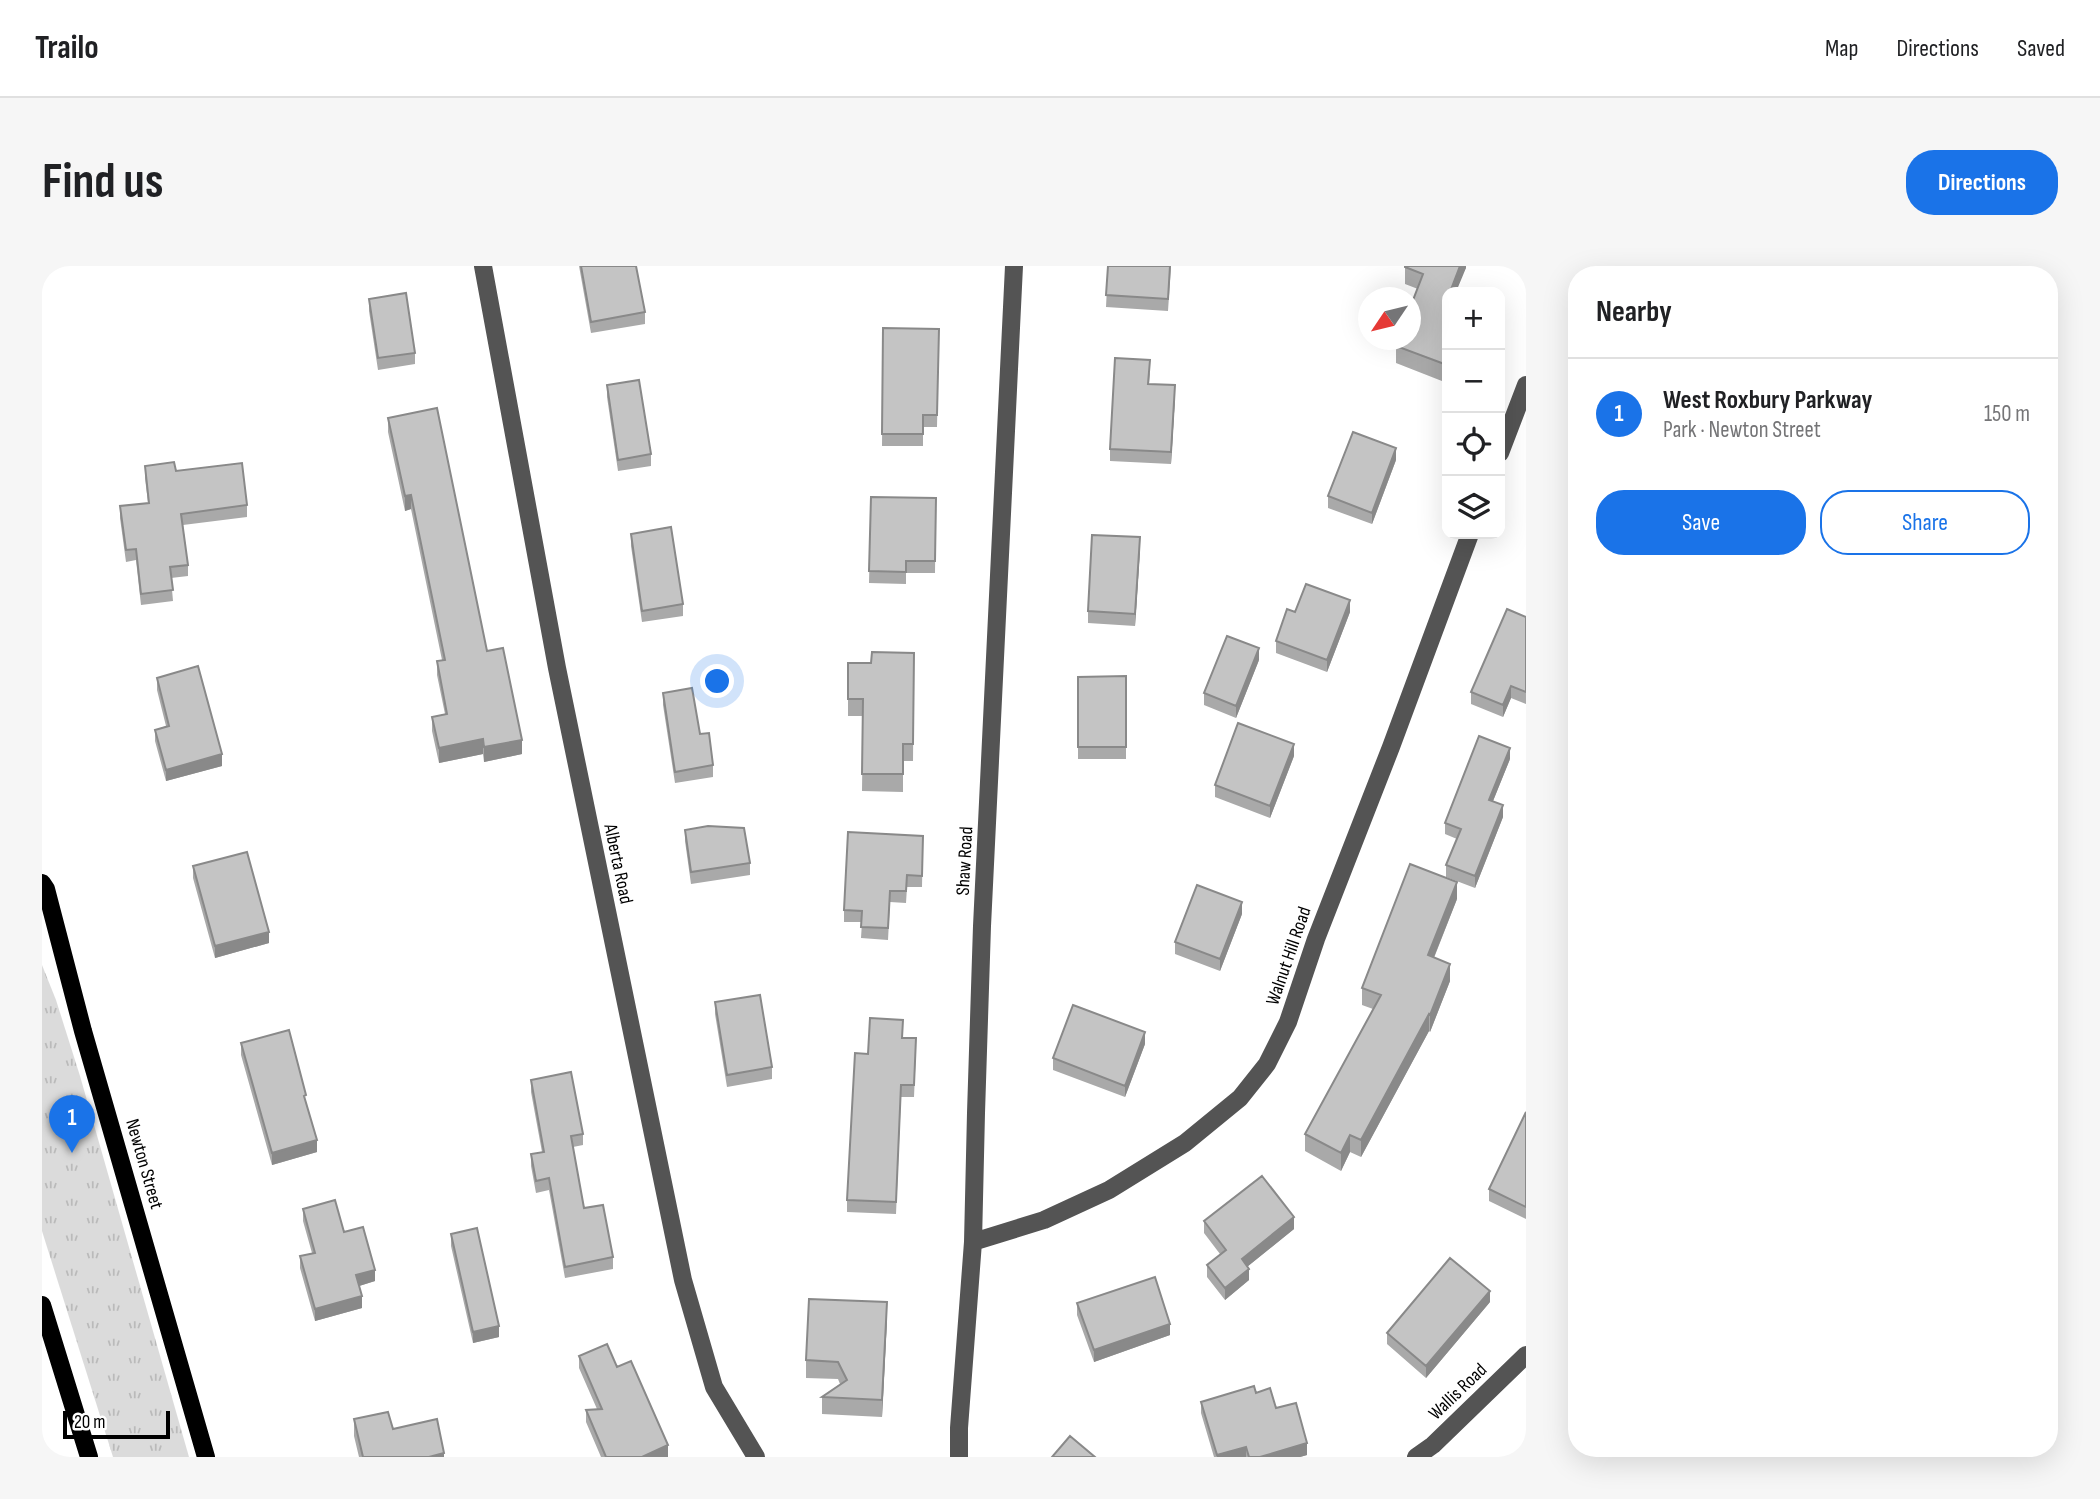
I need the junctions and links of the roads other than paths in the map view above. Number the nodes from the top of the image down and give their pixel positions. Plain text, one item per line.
1 (483, 266) edge
2 (1014, 266) edge
3 (1526, 385) edge
4 (1505, 440) edge
5 (1468, 539) edge
6 (43, 882) edge
7 (974, 1242) junction
8 (42, 1305) edge
9 (1526, 1355) edge
10 (89, 1457) edge
11 (206, 1457) edge
12 (756, 1457) edge
13 (959, 1457) edge
14 (1416, 1457) edge

1 - 12 street, Alberta Road
2 - 7 street, Shaw Road
3 - 4 street
5 - 7 street, Walnut Hill Road
6 - 11 main road, Newton Street
7 - 13 street, Shaw Road
8 - 10 main road
9 - 14 street, Wallis Road

